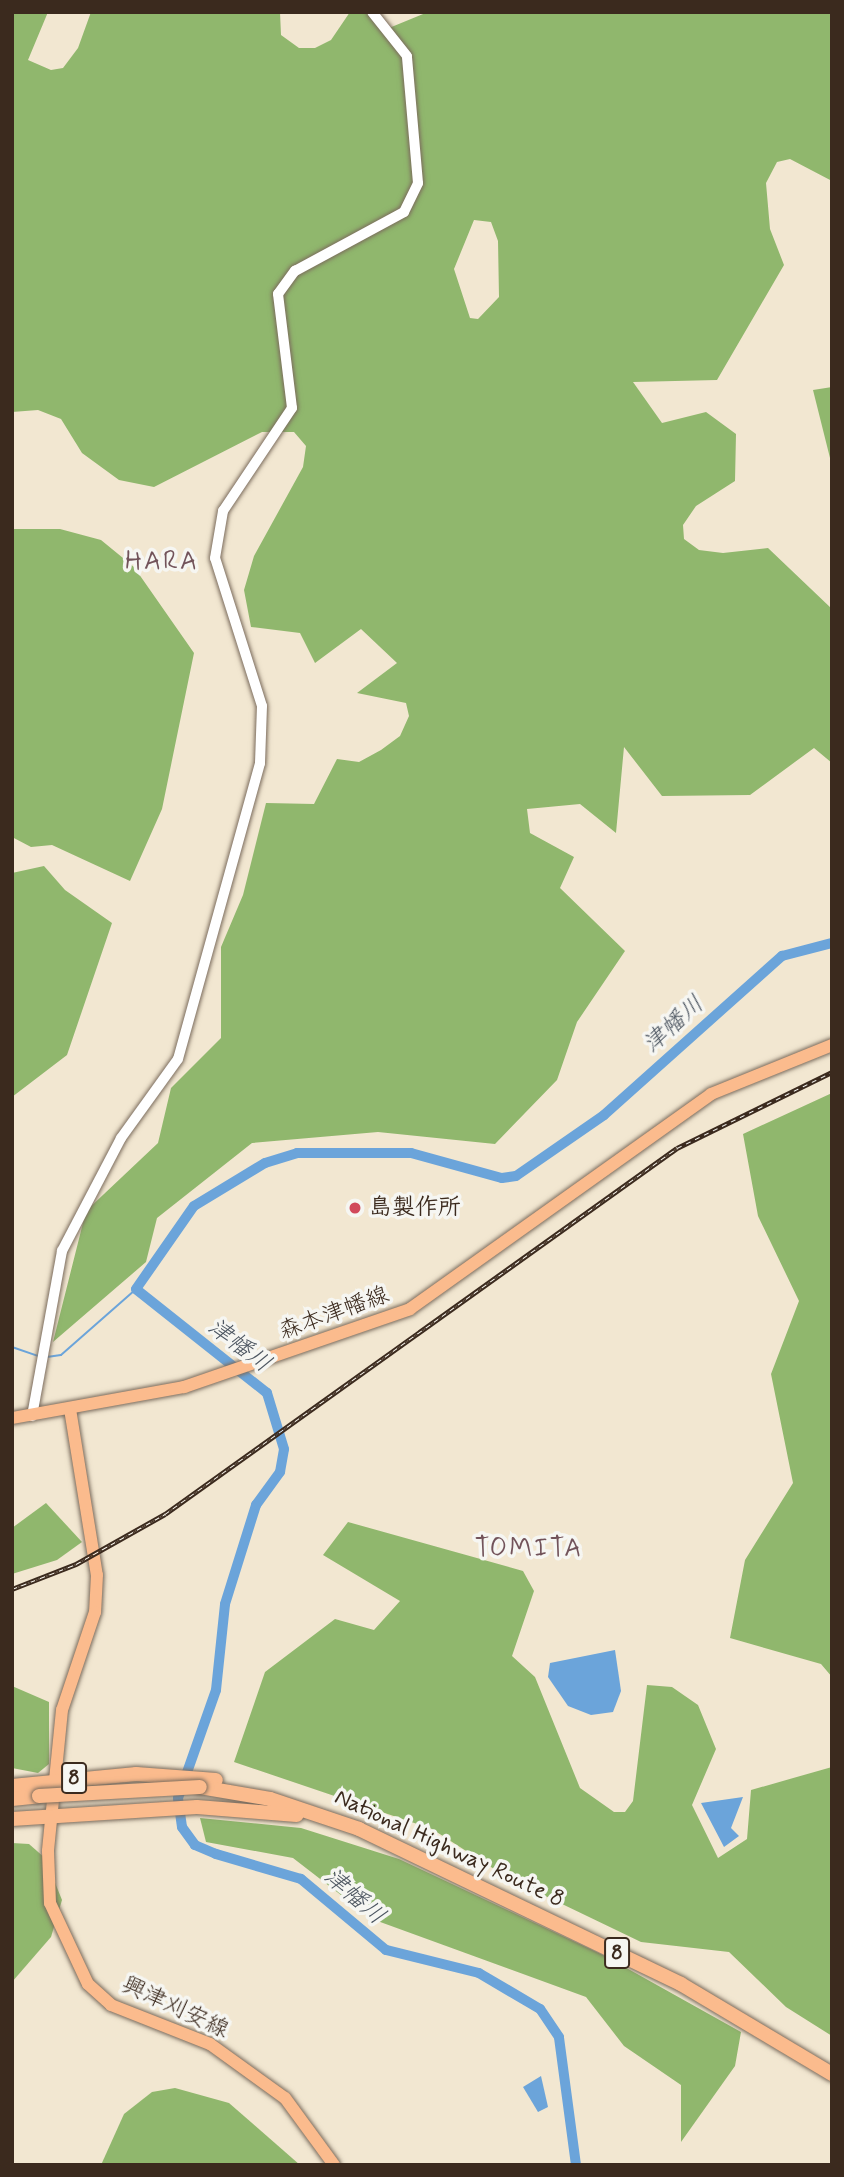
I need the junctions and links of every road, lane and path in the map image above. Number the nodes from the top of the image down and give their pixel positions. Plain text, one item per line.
1 (372, 12) edge
2 (832, 1045) edge
3 (70, 1409) junction
4 (32, 1416) junction
5 (12, 1418) edge
6 (55, 1780) junction
7 (201, 1782) junction
8 (12, 1786) edge
9 (12, 1799) edge
10 (51, 1818) junction
11 (12, 1819) edge
12 (394, 1846) junction
13 (832, 2074) edge
14 (334, 2165) edge

1 - 4 street
2 - 3 main road, 森本津幡線
3 - 4 main road, 森本津幡線
3 - 6 main road
4 - 5 main road, 森本津幡線
6 - 7 highway, 8
6 - 8 highway, 8
6 - 10 main road
7 - 9 highway, National Highway Route 8 / 8, bridge
7 - 12 highway, National Highway Route 8 / 8
10 - 11 highway
10 - 12 highway, 8
10 - 14 main road, 興津刈安線
12 - 13 highway, National Highway Route 8 / 8

